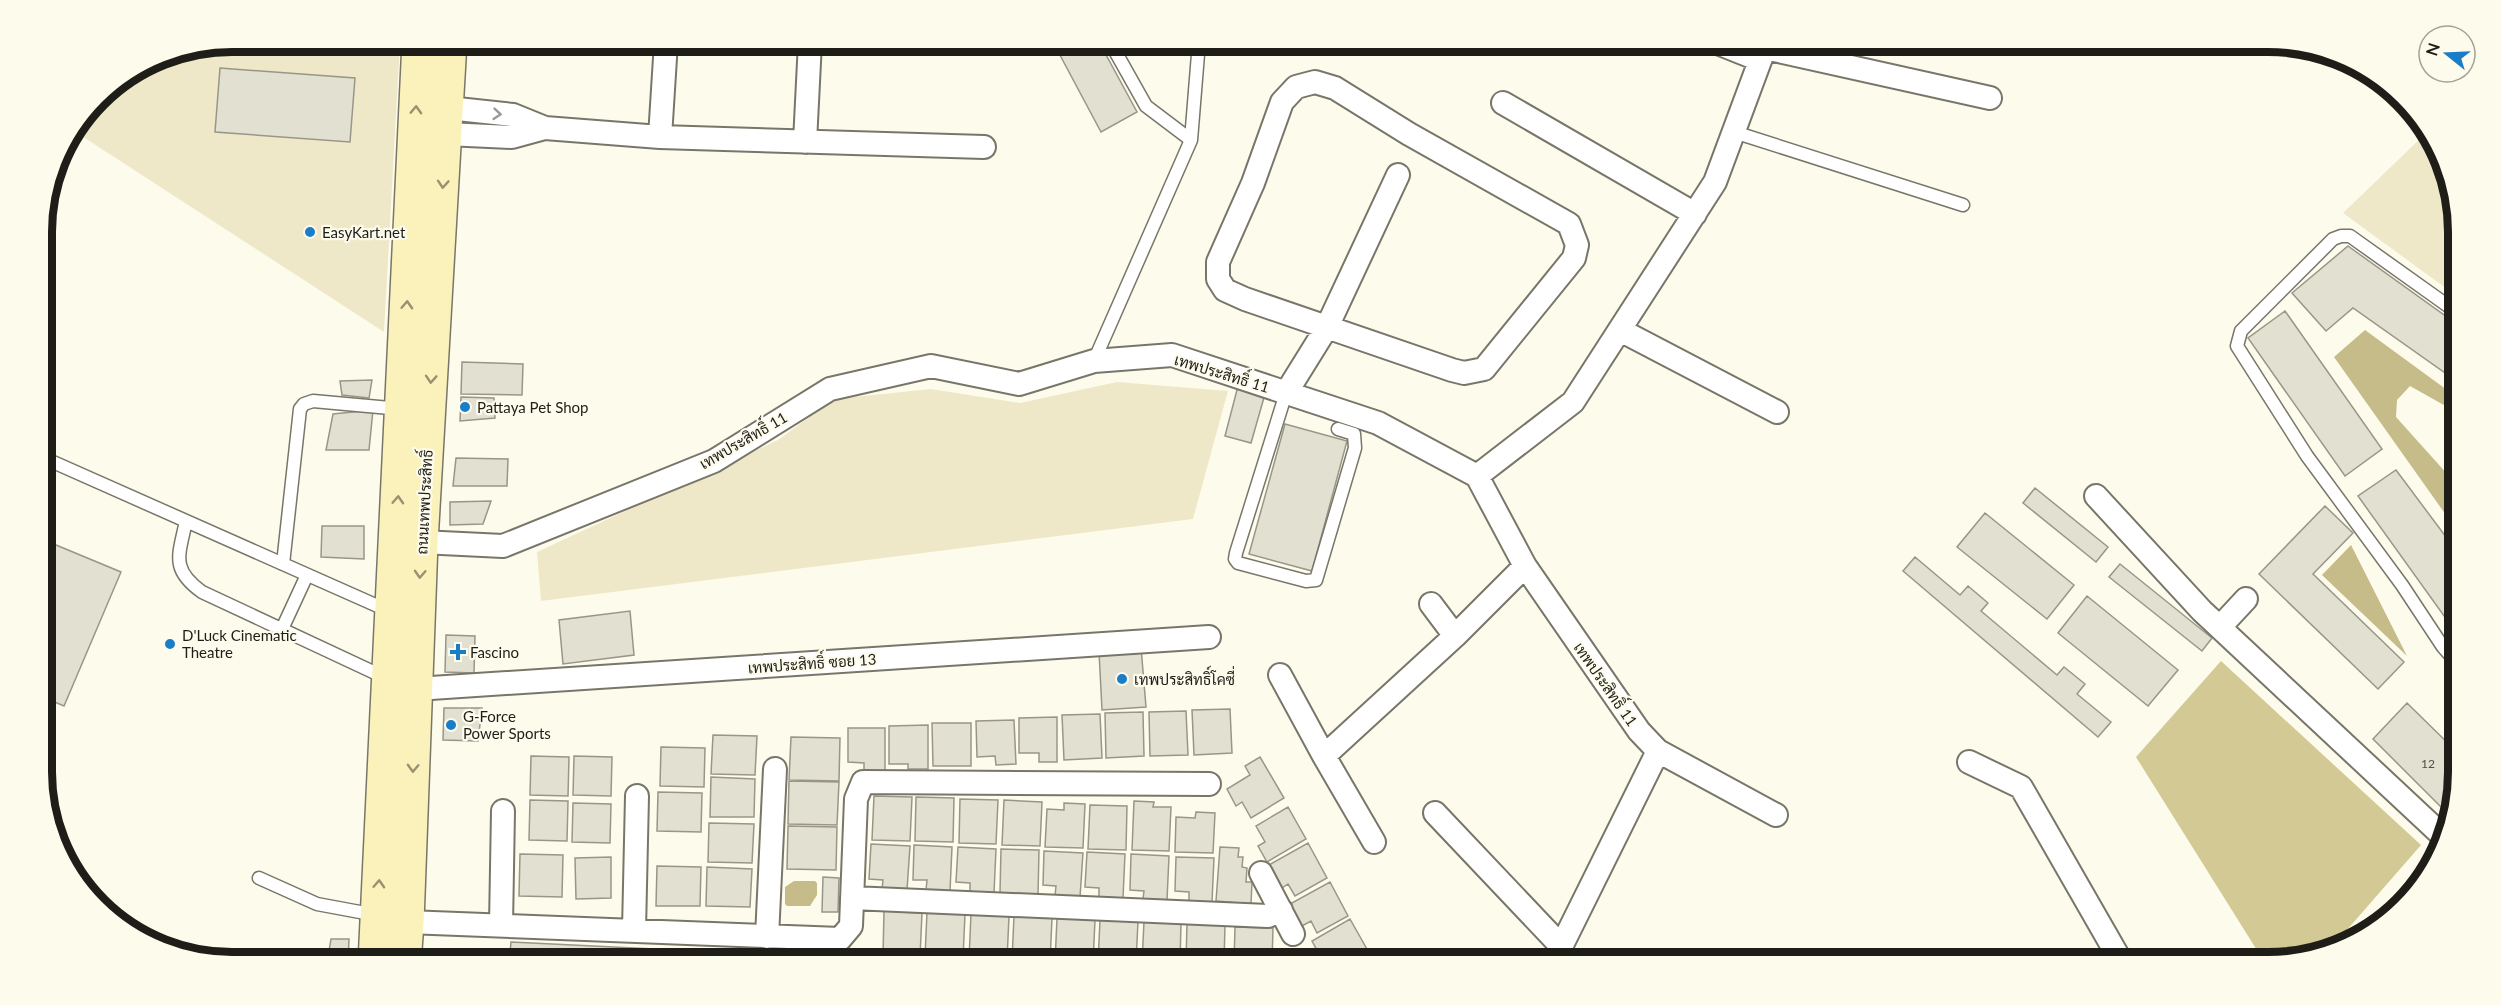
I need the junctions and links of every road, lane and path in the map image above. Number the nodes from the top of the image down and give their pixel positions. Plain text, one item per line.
1 (1763, 52) edge
2 (1775, 52) edge
3 (418, 53) edge
4 (450, 53) edge
5 (665, 53) edge
6 (809, 53) edge
7 (1116, 53) edge
8 (1198, 53) edge
9 (1990, 98) dead end
10 (1503, 103) dead end
11 (447, 121) junction
12 (1734, 132) junction
13 (660, 137) junction
14 (1191, 140) junction
15 (805, 142) junction
16 (984, 147) dead end
17 (1398, 175) dead end
18 (1963, 205) dead end
19 (1695, 214) junction
20 (2448, 306) edge
21 (1327, 327) junction
22 (1620, 330) junction
23 (1094, 361) junction
24 (1286, 393) junction
25 (402, 410) junction
26 (1777, 412) dead end
27 (1338, 429) dead end
28 (53, 463) edge
29 (1477, 476) junction
30 (2096, 496) dead end
31 (186, 521) junction
32 (421, 542) junction
33 (282, 564) junction
34 (1525, 566) junction
35 (307, 574) junction
36 (2246, 599) dead end
37 (1431, 604) dead end
38 (393, 612) junction
39 (2220, 627) junction
40 (282, 629) junction
41 (1455, 636) junction
42 (1209, 637) dead end
43 (2448, 653) edge
44 (1280, 675) dead end
45 (403, 684) junction
46 (1658, 752) junction
47 (1324, 756) junction
48 (1969, 762) dead end
49 (775, 769) dead end
50 (1209, 784) dead end
51 (637, 796) dead end
52 (503, 810) dead end
53 (1435, 813) dead end
54 (1776, 816) dead end
55 (2438, 832) edge
56 (1374, 842) dead end
57 (1261, 873) dead end
58 (259, 878) dead end
59 (852, 898) junction
60 (1281, 910) junction
61 (392, 919) junction
62 (501, 925) junction
63 (634, 930) junction
64 (1293, 934) dead end
65 (767, 937) junction
66 (379, 952) edge
67 (401, 952) edge
68 (1554, 952) edge
69 (1558, 952) edge
70 (2116, 952) edge

1 - 12 street
2 - 9 street
25 -> 3 main road, ถนนเทพประสิทธิ์
4 - 11 main road, ถนนเทพประสิทธิ์
5 - 13 street
6 - 15 street
7 - 14 lane
8 - 14 lane
10 - 19 street
11 - 13 street
11 -> 32 main road, ถนนเทพประสิทธิ์
12 - 18 lane
12 - 19 street
13 - 15 street
14 - 23 lane
15 - 16 street
17 - 21 street
19 - 22 street
20 - 43 lane
21 - 21 street
21 - 24 street
22 - 26 street
22 - 29 street
23 - 24 street, เทพประสิทธิ์ 11
23 - 32 street, เทพประสิทธิ์ 11
24 - 27 lane
24 - 29 street, เทพประสิทธิ์ 11
25 - 33 lane
38 -> 25 main road, ถนนเทพประสิทธิ์
28 - 31 lane
29 - 34 street, เทพประสิทธิ์ 11
30 - 39 street
31 - 33 lane
31 - 40 lane
32 -> 45 main road, ถนนเทพประสิทธิ์
33 - 35 lane
34 - 41 street
34 - 46 street, เทพประสิทธิ์ 11
35 - 38 lane
35 - 40 lane
36 - 39 street
37 - 41 street
38 - 45 main road, ถนนเทพประสิทธิ์
39 - 55 street
40 - 45 lane
41 - 47 street
42 - 45 street, เทพประสิทธิ์ ซอย 13
44 - 47 street
45 - 61 main road, ถนนเทพประสิทธิ์
46 - 54 street, เทพประสิทธิ์ 11
46 - 69 street
47 - 56 street
48 - 70 street
49 - 65 street
50 - 59 street
51 - 63 street
52 - 62 street
53 - 68 street
57 - 60 street
58 - 61 lane
59 - 60 street
59 - 65 street
60 - 64 street
61 - 62 street
61 - 66 main road, ถนนเทพประสิทธิ์
61 - 67 main road, ถนนเทพประสิทธิ์
62 - 63 street
63 - 65 street

